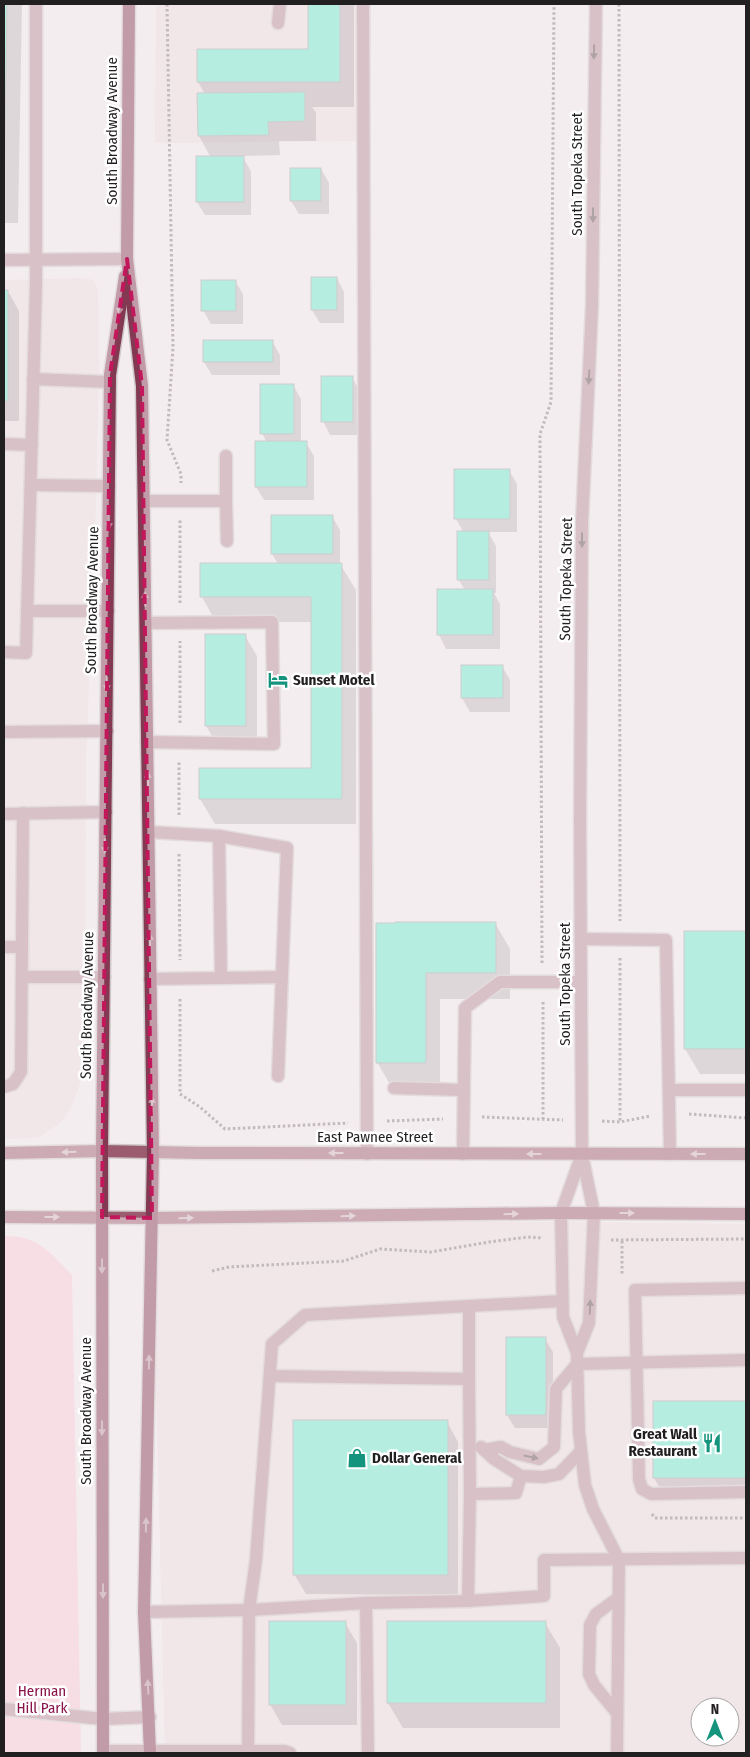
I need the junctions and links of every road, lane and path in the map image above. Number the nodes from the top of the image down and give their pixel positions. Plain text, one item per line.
1 (36, 4) edge
2 (129, 4) edge
3 (280, 4) edge
4 (363, 4) edge
5 (554, 4) edge
6 (596, 4) edge
7 (619, 4) edge
8 (278, 23) dead end
9 (127, 259) junction
10 (4, 260) edge
11 (36, 260) junction
12 (33, 379) junction
13 (110, 382) junction
14 (4, 444) edge
15 (32, 444) junction
16 (226, 456) dead end
17 (31, 485) junction
18 (109, 486) junction
19 (144, 501) junction
20 (226, 501) junction
21 (227, 541) dead end
22 (27, 611) junction
23 (108, 611) junction
24 (146, 623) junction
25 (4, 652) edge
26 (107, 731) junction
27 (4, 732) edge
28 (147, 742) junction
29 (106, 812) junction
30 (23, 813) junction
31 (4, 814) edge
32 (149, 832) junction
33 (219, 836) junction
34 (580, 939) junction
35 (620, 939) junction
36 (4, 947) edge
37 (22, 947) junction
38 (104, 976) junction
39 (22, 977) junction
40 (280, 977) junction
41 (221, 978) junction
42 (150, 979) junction
43 (543, 982) junction
44 (581, 982) junction
45 (278, 1076) dead end
46 (4, 1087) edge
47 (394, 1088) dead end
48 (464, 1090) junction
49 (669, 1090) junction
50 (746, 1090) edge
51 (543, 1119) dead end
52 (620, 1122) dead end
53 (102, 1151) junction
54 (4, 1153) edge
55 (153, 1153) junction
56 (367, 1154) junction
57 (463, 1154) junction
58 (582, 1154) junction
59 (670, 1154) junction
60 (746, 1154) edge
61 (561, 1213) junction
62 (594, 1213) junction
63 (746, 1214) edge
64 (4, 1216) edge
65 (102, 1217) junction
66 (152, 1218) junction
67 (561, 1238) junction
68 (746, 1239) edge
69 (593, 1240) junction
70 (212, 1271) dead end
71 (746, 1288) edge
72 (562, 1301) junction
73 (469, 1306) junction
74 (577, 1359) junction
75 (746, 1360) edge
76 (637, 1361) junction
77 (270, 1376) junction
78 (469, 1379) junction
79 (469, 1437) junction
80 (484, 1450) junction
81 (581, 1452) junction
82 (521, 1476) junction
83 (746, 1492) edge
84 (470, 1494) junction
85 (746, 1558) edge
86 (619, 1560) junction
87 (618, 1598) junction
88 (468, 1601) junction
89 (366, 1603) junction
90 (249, 1610) junction
91 (144, 1612) junction
92 (4, 1709) edge
93 (617, 1713) junction
94 (150, 1717) junction
95 (103, 1719) junction
96 (248, 1751) junction
97 (103, 1752) edge
98 (150, 1753) edge
99 (290, 1753) edge
100 (368, 1753) edge
101 (617, 1753) edge

1 - 11 street
2 - 9 main road, South Broadway Avenue
3 - 8 street
4 - 56 street
5 - 43 path
6 -> 34 street, South Topeka Street
7 - 35 path
9 - 11 street
9 -> 13 main road, South Broadway Avenue
9 - 19 main road, South Broadway Avenue
10 - 11 street
11 - 12 street
12 - 13 street
12 - 15 street
13 - 18 main road, South Broadway Avenue
14 - 15 street
15 - 17 street
16 - 20 street
17 - 18 street
17 - 22 street
18 -> 23 main road, South Broadway Avenue
19 - 20 street
24 -> 19 main road, South Broadway Avenue
20 - 21 street
22 - 23 street
22 - 25 street
23 -> 26 main road, South Broadway Avenue
24 - 28 main road, South Broadway Avenue
24 - 28 street
26 - 27 street
26 - 29 main road, South Broadway Avenue
32 -> 28 main road, South Broadway Avenue
29 - 30 street
29 -> 38 main road, South Broadway Avenue
30 - 31 street
30 - 37 street
32 - 33 street
42 -> 32 main road, South Broadway Avenue
33 - 40 street
33 - 41 street
34 - 35 street
34 - 44 street, South Topeka Street
35 - 49 street
35 - 52 path
36 - 37 street
37 - 39 street
38 - 39 street
38 - 53 main road, South Broadway Avenue
39 - 46 street
40 - 41 street
40 - 45 street
41 - 42 street
55 -> 42 main road, South Broadway Avenue
43 - 44 street
43 - 48 street
43 - 51 path
44 - 58 street, South Topeka Street
47 - 48 street
48 - 57 street
49 - 50 street
49 - 59 street
53 -> 54 main road, East Pawnee Street
53 - 55 main road, East Pawnee Street
53 - 65 main road, South Broadway Avenue
56 -> 55 main road, East Pawnee Street
55 - 66 main road, South Broadway Avenue
56 - 57 main road, East Pawnee Street
58 -> 57 main road, East Pawnee Street
58 - 59 main road, East Pawnee Street
58 - 61 street
58 - 62 street
60 -> 59 main road, East Pawnee Street
61 - 62 main road
66 -> 61 main road
61 - 67 street
62 -> 63 main road
62 - 69 street
64 -> 65 main road
65 - 66 main road
65 -> 95 main road, South Broadway Avenue
91 -> 66 main road, South Broadway Avenue
67 - 70 path
67 - 72 street
68 - 69 path
74 -> 69 street
71 - 76 street
72 - 73 street
72 - 74 street
73 - 77 street
73 - 78 street
74 - 76 street
80 -> 74 street
74 - 81 street
75 - 76 street
76 - 83 street
77 - 78 street
77 - 90 street
78 - 79 street
79 - 80 street
79 - 84 street
80 - 82 street
81 - 82 street
81 - 86 street
82 - 84 street
84 - 88 street
85 - 86 street
86 - 87 street
86 - 88 street
87 - 93 street
87 - 93 street
88 - 89 street
89 - 90 street
89 - 100 street
90 - 91 street
90 - 96 street
94 -> 91 main road, South Broadway Avenue
92 - 95 street
93 - 101 street
94 - 95 street
94 - 98 main road, South Broadway Avenue
95 - 97 main road, South Broadway Avenue
96 - 98 street
96 - 99 street
97 - 98 street

